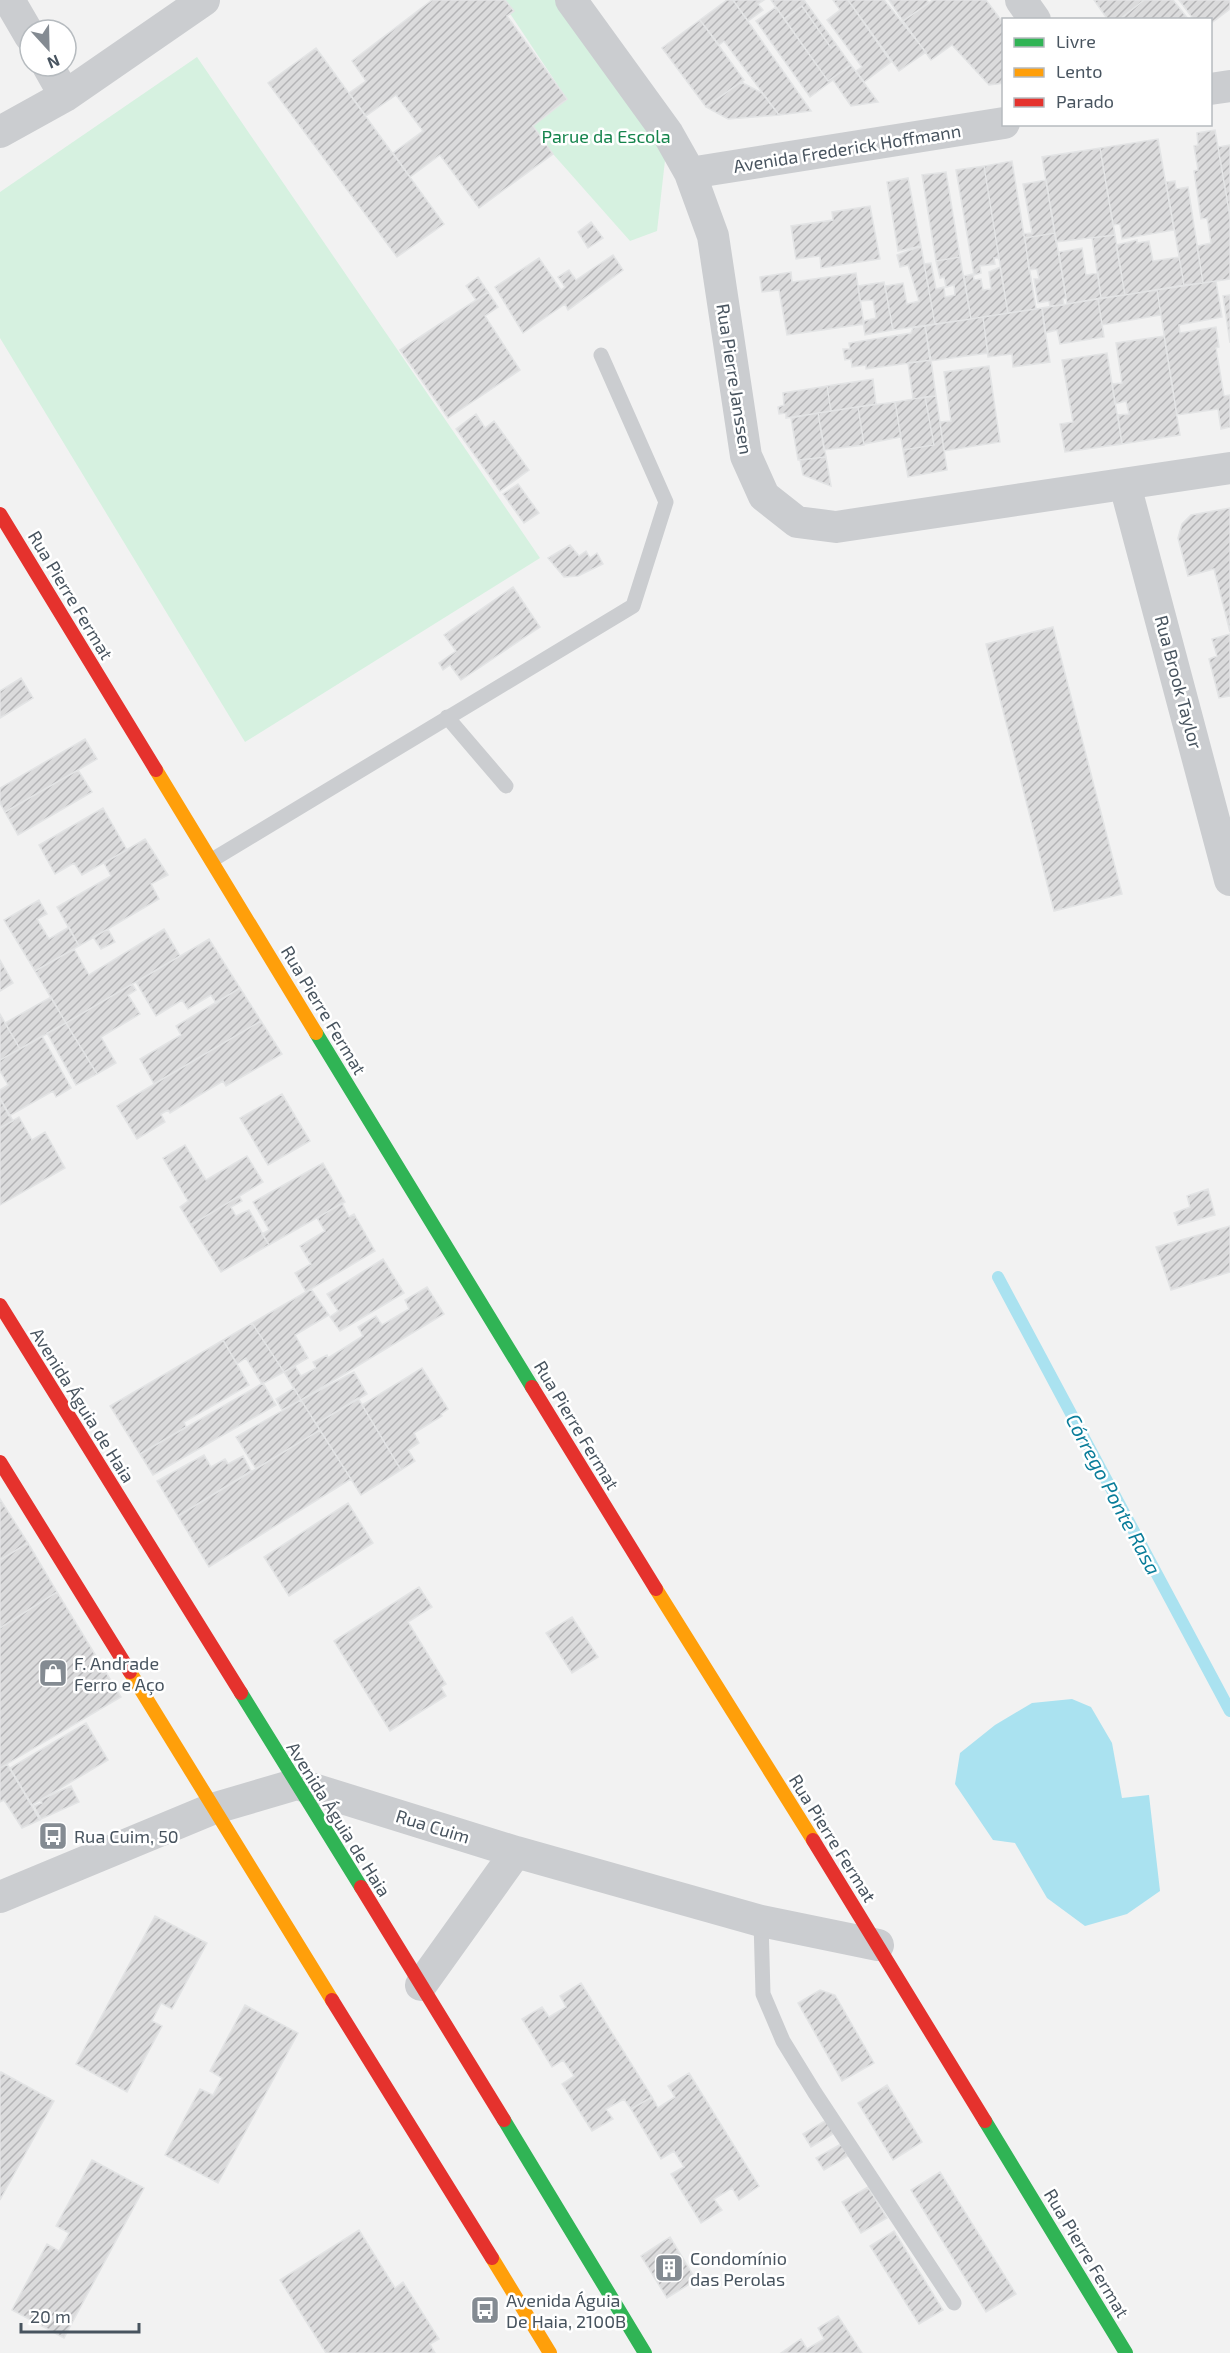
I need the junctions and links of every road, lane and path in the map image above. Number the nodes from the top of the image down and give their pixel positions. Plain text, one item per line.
1 (9, 0) edge
2 (204, 0) edge
3 (571, 0) edge
4 (1020, 0) edge
5 (20, 18) edge
6 (1034, 18) edge
7 (55, 78) edge
8 (1230, 86) edge
9 (1212, 89) edge
10 (65, 96) junction
11 (1002, 123) edge
12 (0, 132) edge
13 (690, 172) junction
14 (601, 355) dead end
15 (1230, 468) edge
16 (1125, 485) junction
17 (0, 514) edge
18 (447, 717) junction
19 (506, 786) dead end
20 (212, 860) junction
21 (1230, 880) edge
22 (0, 1305) edge
23 (0, 1462) edge
24 (297, 1784) junction
25 (212, 1809) junction
26 (516, 1852) junction
27 (0, 1897) edge
28 (761, 1921) junction
29 (878, 1945) junction
30 (421, 1985) junction
31 (954, 2303) dead end
32 (550, 2353) edge
33 (645, 2353) edge
34 (1126, 2353) edge

1 - 5 street
2 - 10 street
3 - 13 street, Rua Pierre Janssen
4 - 6 street
7 - 10 street
8 - 9 street
10 - 12 street
11 - 13 street, Avenida Frederick Hoffmann
13 - 16 street, Rua Pierre Janssen
14 - 18 lane
15 - 16 street, Rua Pierre Janssen
16 - 21 street, Rua Brook Taylor
17 - 20 main road, Rua Pierre Fermat
18 - 19 lane
18 - 20 lane
20 - 29 main road, Rua Pierre Fermat
22 - 24 main road, Avenida Águia de Haia
23 - 25 main road
24 - 25 street
24 - 26 street, Rua Cuim
24 - 30 main road, Avenida Águia de Haia
25 - 27 street
25 - 32 main road
26 - 28 street, Rua Cuim
26 - 30 street
28 - 29 street, Rua Cuim
28 - 31 lane
29 - 34 main road, Rua Pierre Fermat
30 - 33 main road, Avenida Águia de Haia

